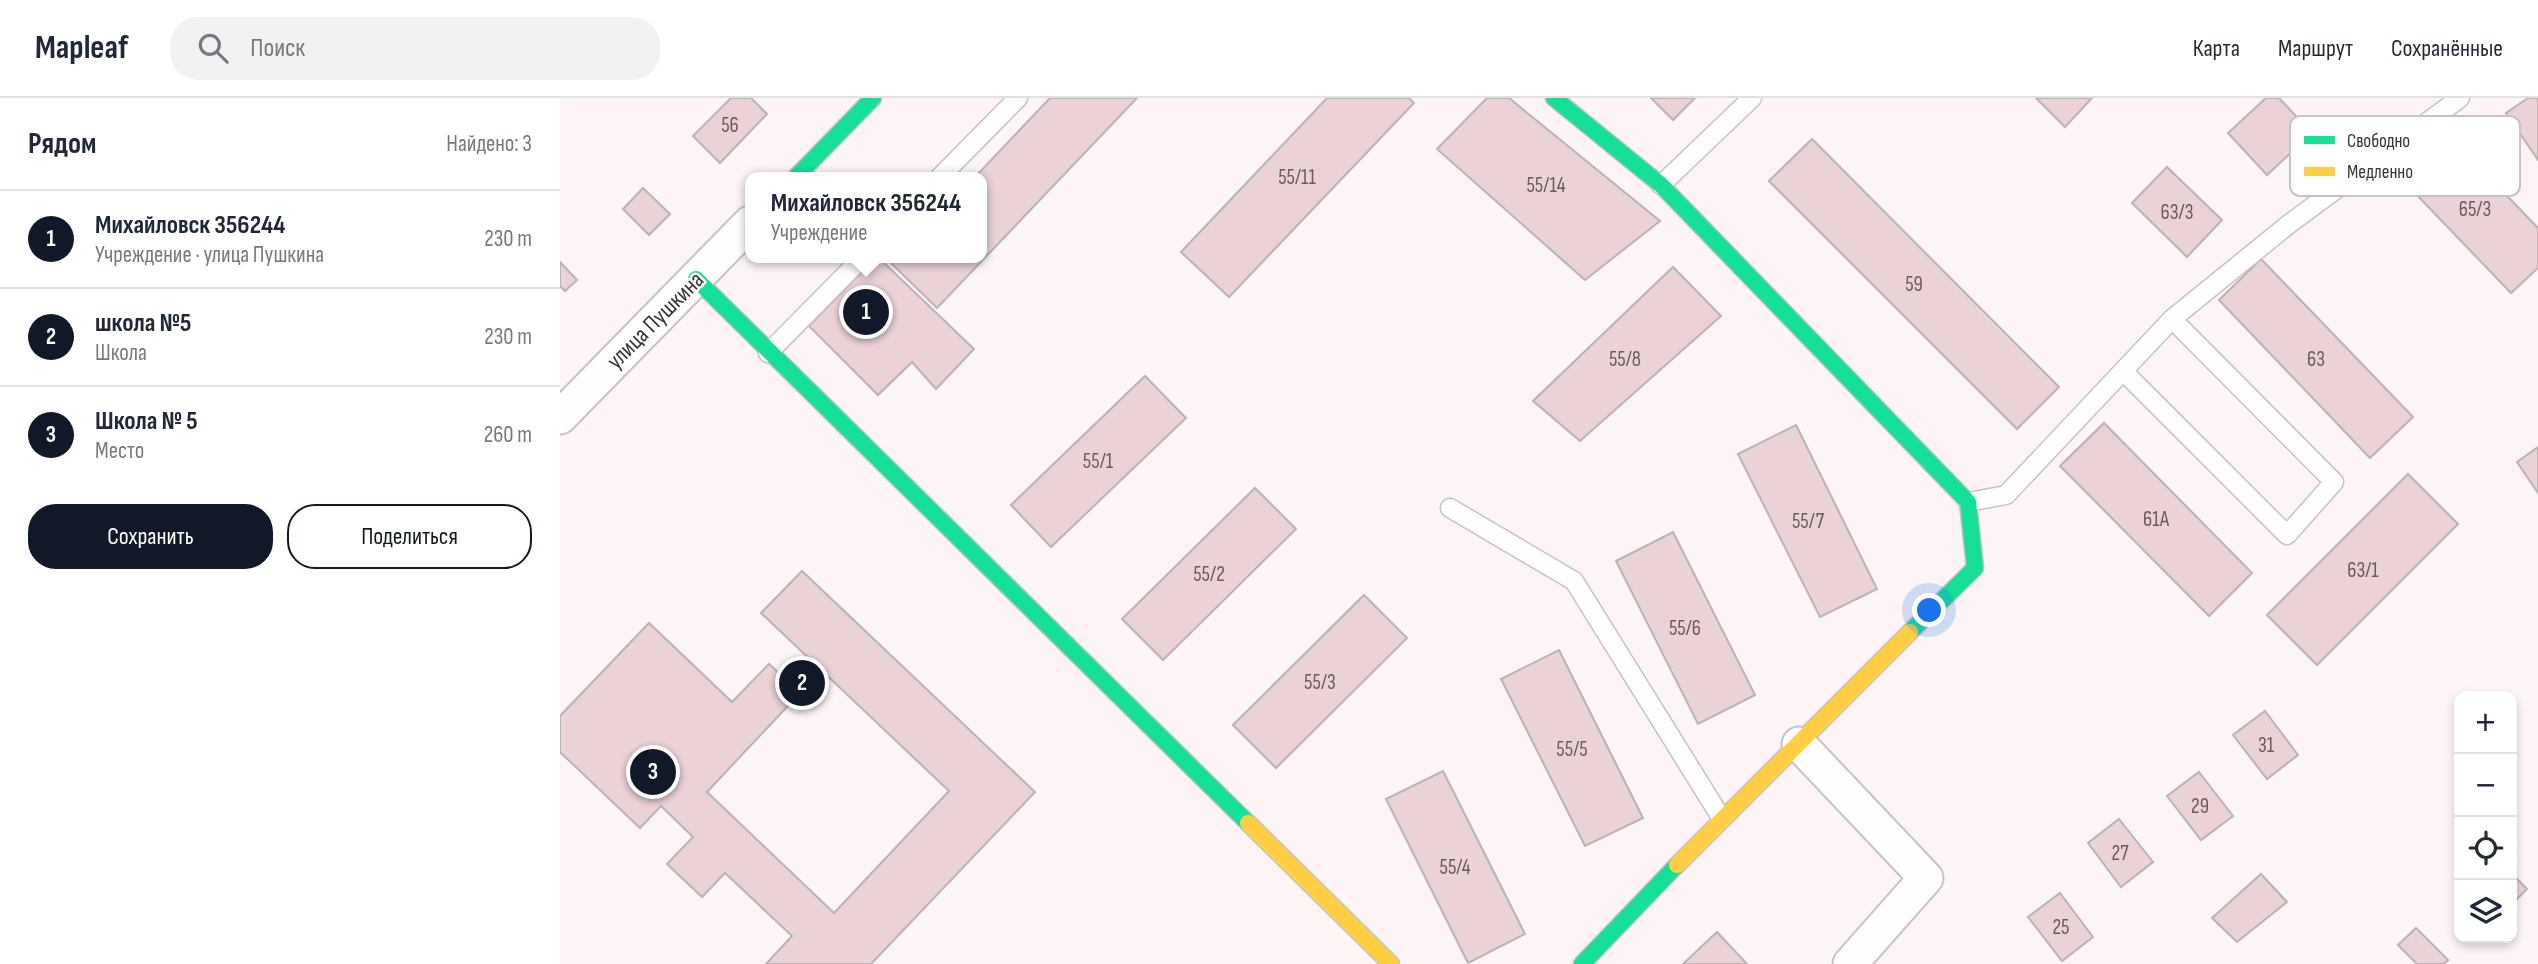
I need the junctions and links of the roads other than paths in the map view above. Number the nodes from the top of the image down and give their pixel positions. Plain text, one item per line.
1 (873, 98) edge
2 (1018, 98) edge
3 (1554, 98) edge
4 (1752, 98) edge
5 (2460, 98) edge
6 (2436, 116) edge
7 (801, 172) edge
8 (945, 172) edge
9 (1661, 186) junction
10 (2327, 196) edge
11 (745, 229) edge
12 (857, 263) edge
13 (695, 279) junction
14 (2172, 319) junction
15 (768, 354) junction
16 (2123, 371) junction
17 (560, 417) edge
18 (1968, 502) junction
19 (1450, 508) dead end
20 (1799, 744) junction
21 (1722, 819) junction
22 (1391, 964) edge
23 (1582, 964) edge
24 (1850, 964) edge

1 - 7 street
2 - 8 lane
3 - 9 street
4 - 9 lane
5 - 6 lane
9 - 18 street
10 - 14 lane
11 - 13 street, улица Пушкина
12 - 15 lane
13 - 15 street
13 - 17 street, улица Пушкина
14 - 16 lane
14 - 16 lane
15 - 22 street
16 - 18 lane
18 - 20 street
19 - 21 lane
20 - 21 street
20 - 24 street
21 - 23 street

